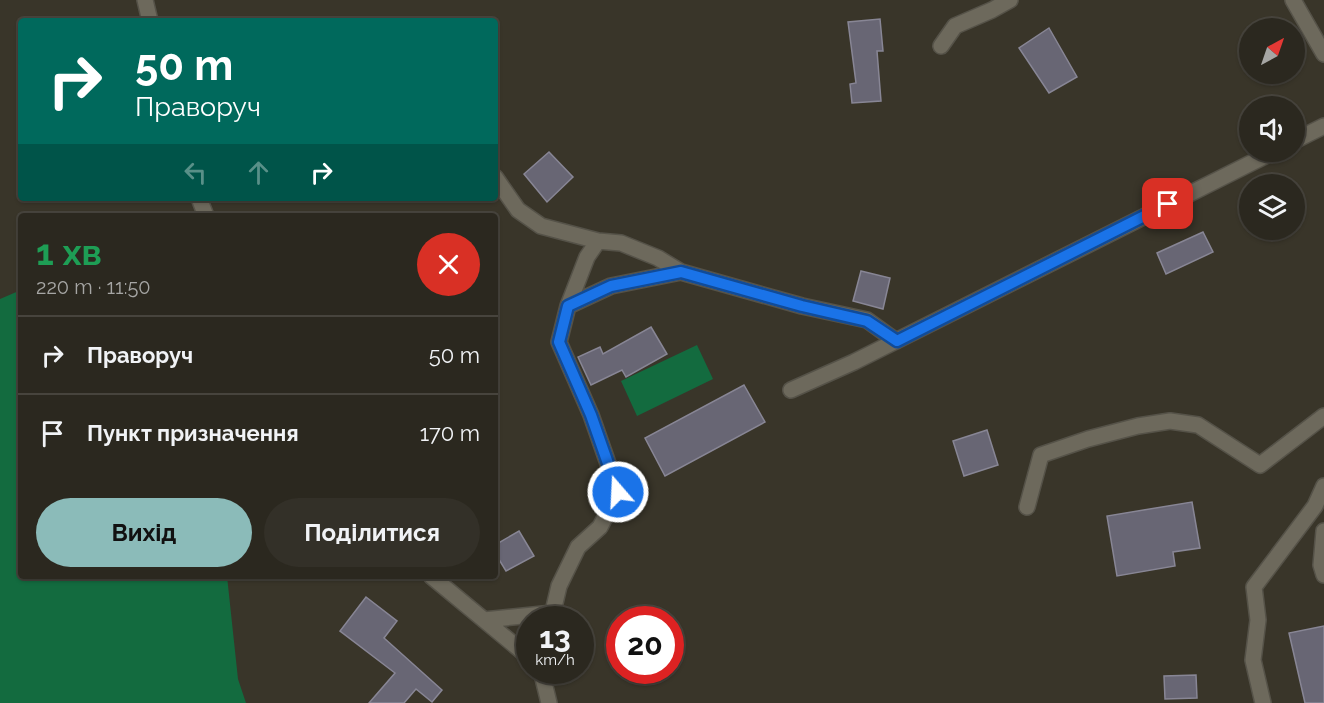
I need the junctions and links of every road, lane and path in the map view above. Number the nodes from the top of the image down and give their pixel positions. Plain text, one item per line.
1 (145, 0) edge
2 (1010, 0) edge
3 (1293, 0) edge
4 (149, 18) edge
5 (941, 46) dead end
6 (1324, 54) edge
7 (1324, 126) edge
8 (1305, 136) edge
9 (1253, 162) edge
10 (498, 181) edge
11 (598, 241) junction
12 (681, 272) junction
13 (568, 306) junction
14 (897, 341) junction
15 (791, 390) dead end
16 (1324, 416) edge
17 (1324, 486) edge
18 (1027, 507) dead end
19 (1324, 531) edge
20 (1324, 575) edge
21 (435, 579) edge
22 (554, 606) edge
23 (516, 618) edge
24 (484, 620) junction
25 (516, 646) edge
26 (544, 684) edge
27 (549, 703) edge
28 (1263, 703) edge

1 - 4 street
2 - 5 street
3 - 6 street
7 - 8 street
9 - 14 street
10 - 11 street
11 - 12 street
11 - 13 street
12 - 13 street
12 - 14 street
13 - 22 street
14 - 15 street
16 - 18 street
17 - 28 street
19 - 20 street
21 - 24 street
23 - 24 street
24 - 25 street
26 - 27 street

